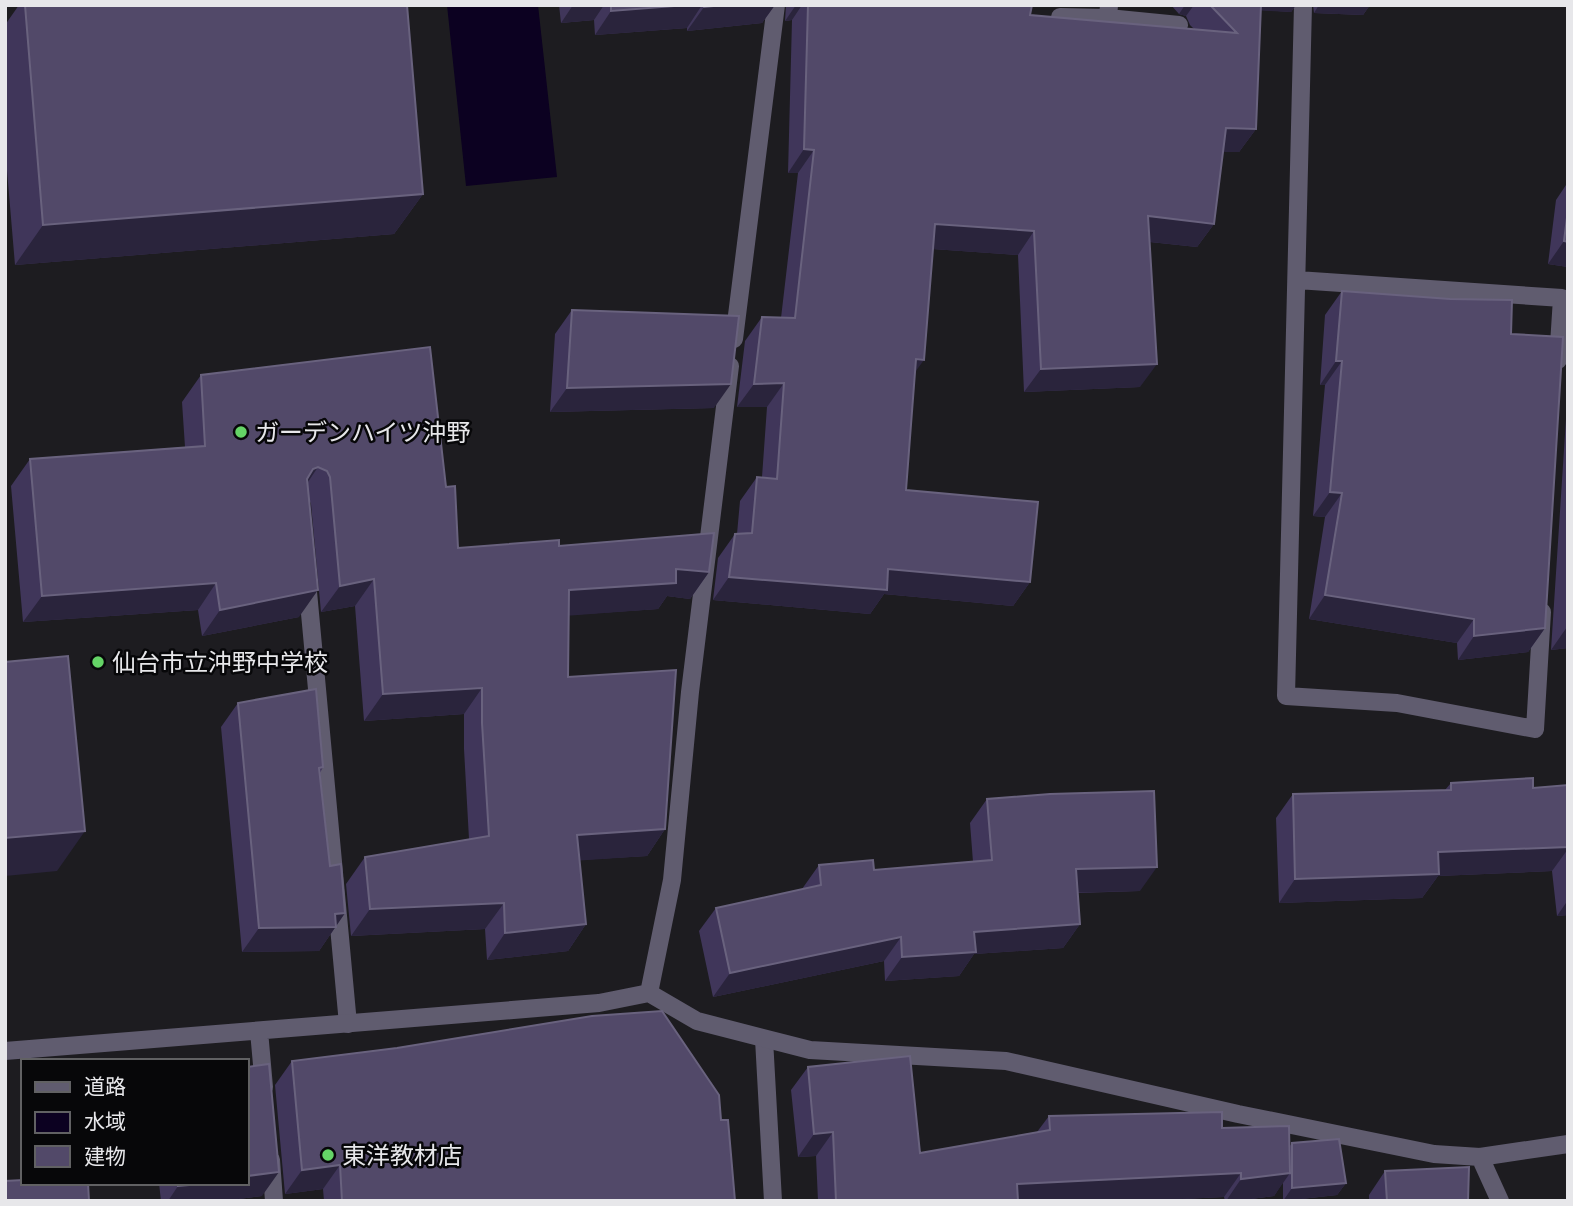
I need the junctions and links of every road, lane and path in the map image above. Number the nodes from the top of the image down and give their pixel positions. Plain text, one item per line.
1 (776, 5) edge
2 (1303, 5) edge
3 (1108, 12) edge
4 (1059, 17) edge
5 (1178, 25) edge
6 (1297, 280) junction
7 (1557, 382) edge
8 (305, 560) edge
9 (1544, 590) edge
10 (649, 993) junction
11 (348, 1024) junction
12 (259, 1031) junction
13 (764, 1038) junction
14 (5, 1051) edge
15 (266, 1109) edge
16 (1568, 1144) edge
17 (270, 1149) edge
18 (1480, 1157) junction
19 (274, 1201) edge
20 (773, 1201) edge
21 (1500, 1201) edge

1 - 10 street
2 - 6 street
3 - 4 street
3 - 5 street
6 - 7 street
6 - 9 street
8 - 11 street
10 - 11 street
10 - 13 street
11 - 12 street
12 - 14 street
12 - 15 street
13 - 18 street
13 - 20 street
16 - 18 street
17 - 19 street
18 - 21 street

